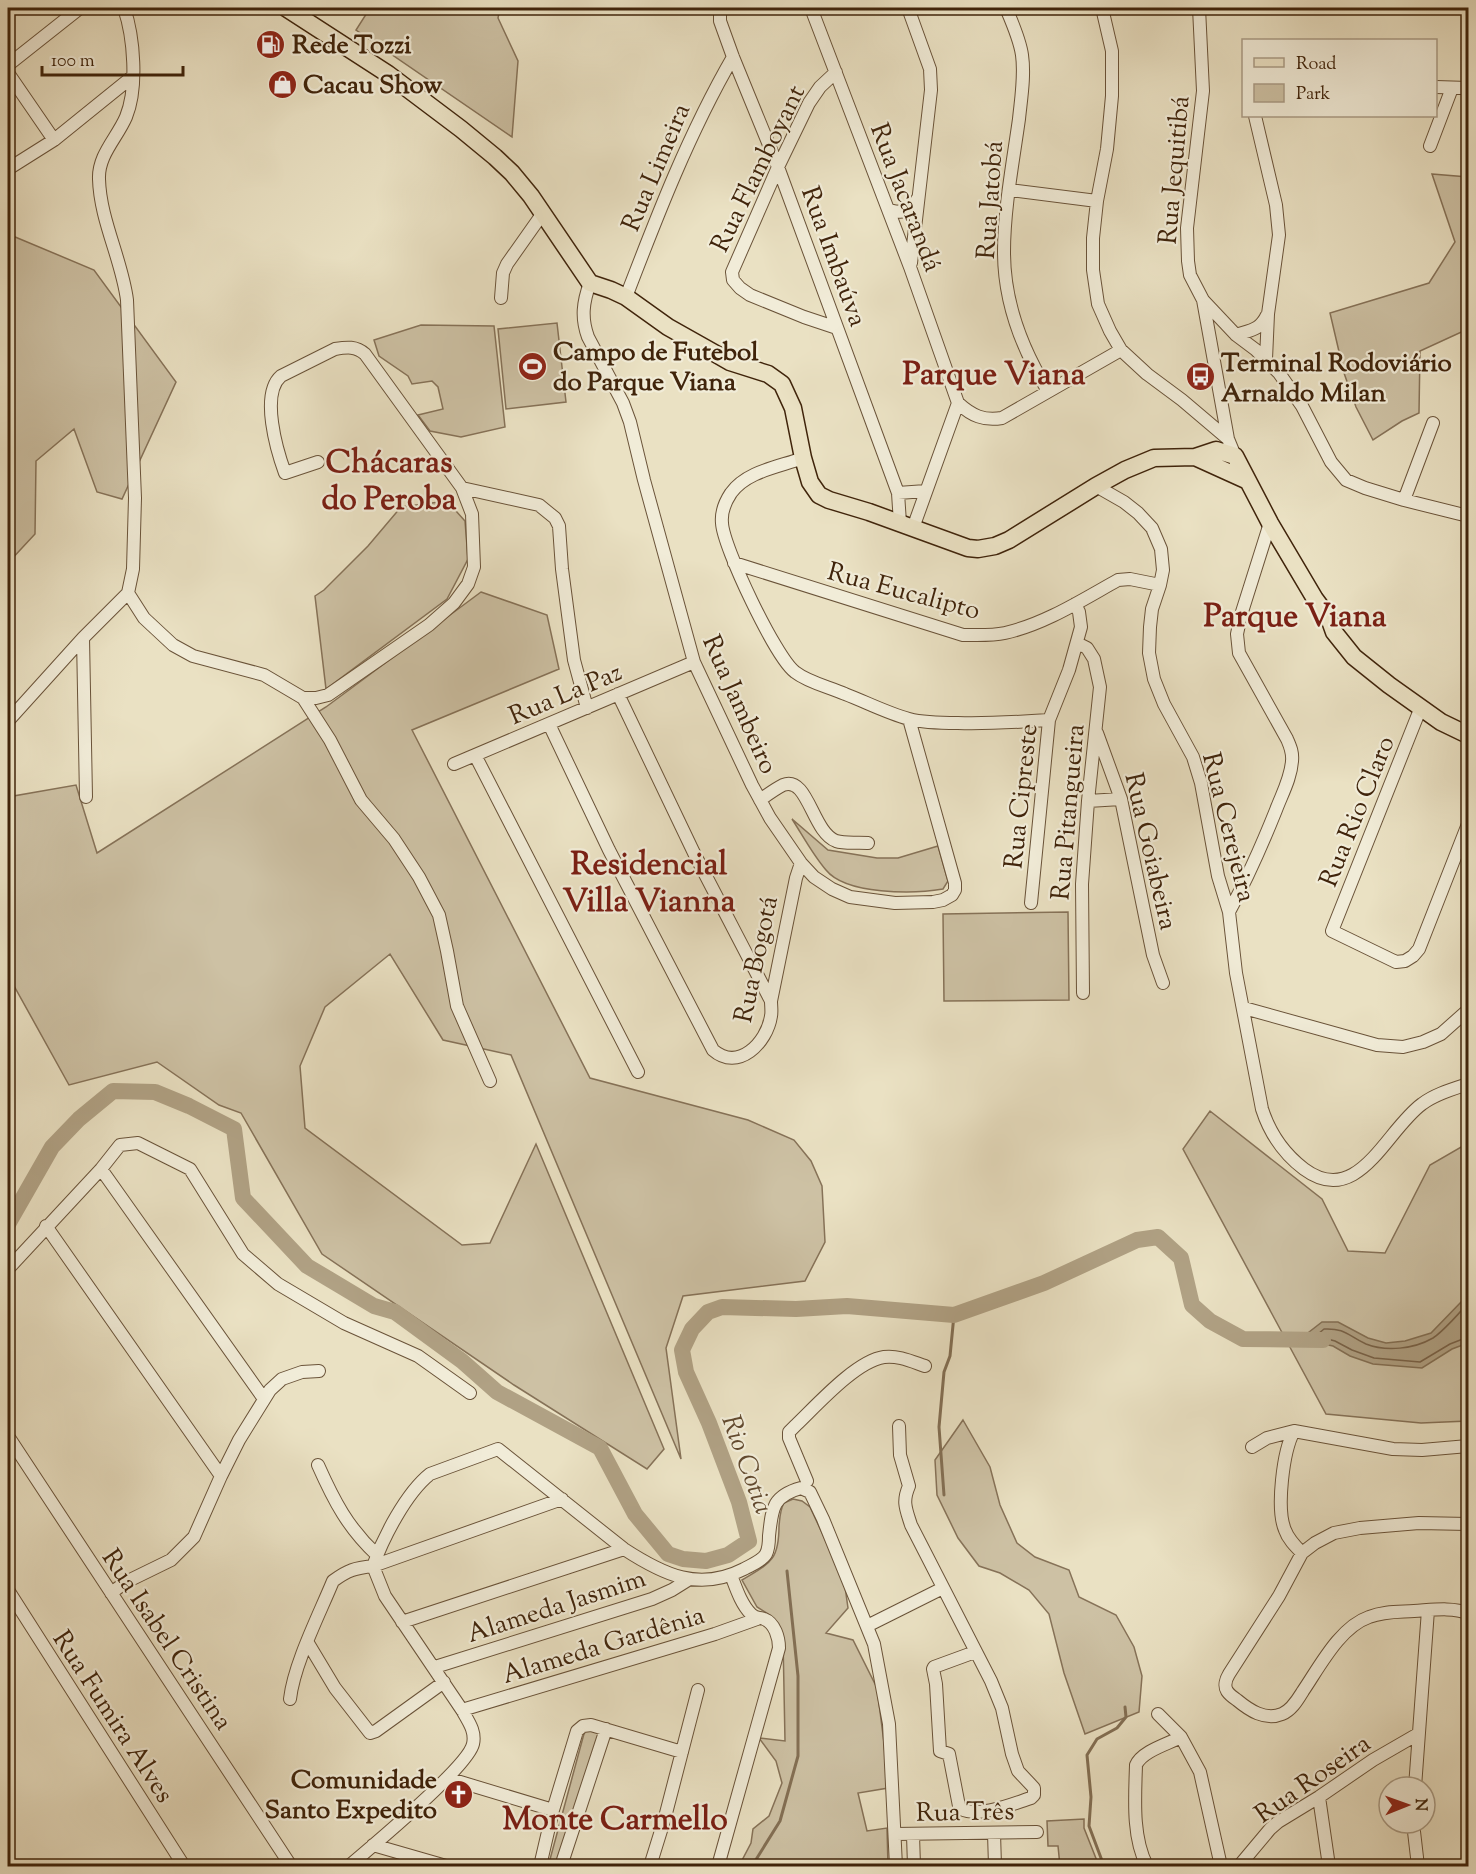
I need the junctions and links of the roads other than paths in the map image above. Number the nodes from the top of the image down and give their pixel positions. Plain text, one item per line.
1 (81, 8) edge
2 (124, 8) edge
3 (286, 8) edge
4 (720, 8) edge
5 (812, 8) edge
6 (908, 8) edge
7 (1006, 8) edge
8 (1102, 8) edge
9 (1199, 8) edge
10 (733, 57) junction
11 (8, 65) edge
12 (836, 72) junction
13 (8, 73) edge
14 (132, 77) junction
15 (1437, 87) edge
16 (1452, 88) junction
17 (1468, 88) edge
18 (1255, 117) edge
19 (54, 140) junction
20 (1431, 146) dead end
21 (778, 167) junction
22 (8, 169) edge
23 (1010, 190) junction
24 (918, 197) junction
25 (1098, 201) junction
26 (889, 210) junction
27 (543, 213) junction
28 (910, 267) junction
29 (590, 283) junction
30 (626, 297) junction
31 (501, 298) dead end
32 (1203, 300) junction
33 (1268, 314) junction
34 (837, 328) junction
35 (1236, 335) junction
36 (1121, 350) junction
37 (1266, 359) junction
38 (1048, 391) junction
39 (958, 403) junction
40 (1433, 423) dead end
41 (1222, 445) junction
42 (1195, 457) junction
43 (803, 458) junction
44 (318, 462) dead end
45 (1233, 464) junction
46 (1096, 486) junction
47 (462, 488) junction
48 (926, 491) junction
49 (898, 493) junction
50 (1404, 500) junction
51 (1468, 516) edge
52 (1270, 523) junction
53 (906, 526) junction
54 (734, 563) junction
55 (1160, 585) junction
56 (128, 593) junction
57 (1095, 593) junction
58 (1075, 604) junction
59 (1081, 627) junction
60 (83, 638) junction
61 (1077, 642) junction
62 (694, 662) junction
63 (618, 694) junction
64 (303, 698) junction
65 (1421, 707) junction
66 (587, 708) junction
67 (909, 719) junction
68 (1049, 720) junction
69 (8, 721) edge
70 (549, 724) junction
71 (1096, 729) junction
72 (1468, 735) edge
73 (475, 755) junction
74 (454, 764) dead end
75 (86, 797) dead end
76 (1121, 798) junction
77 (760, 800) junction
78 (1088, 801) junction
79 (1468, 824) edge
80 (868, 843) dead end
81 (801, 863) junction
82 (1031, 903) dead end
83 (1229, 912) junction
84 (1163, 983) dead end
85 (1083, 993) dead end
86 (771, 1001) junction
87 (1244, 1008) junction
88 (1468, 1010) edge
89 (638, 1072) dead end
90 (490, 1081) dead end
91 (1468, 1084) edge
92 (101, 1169) junction
93 (46, 1226) junction
94 (8, 1269) edge
95 (926, 1366) dead end
96 (319, 1371) dead end
97 (470, 1393) dead end
98 (264, 1399) junction
99 (898, 1426) dead end
100 (1293, 1431) junction
101 (8, 1436) edge
102 (1468, 1446) edge
103 (1252, 1447) dead end
104 (318, 1465) dead end
105 (220, 1476) junction
106 (807, 1481) dead end
107 (562, 1499) junction
108 (1468, 1524) edge
109 (624, 1549) junction
110 (1302, 1554) junction
111 (375, 1561) junction
112 (731, 1575) junction
113 (688, 1580) junction
114 (943, 1588) junction
115 (8, 1590) edge
116 (111, 1593) junction
117 (1428, 1611) junction
118 (1468, 1613) edge
119 (757, 1619) junction
120 (402, 1622) junction
121 (867, 1626) junction
122 (308, 1643) junction
123 (975, 1652) junction
124 (435, 1667) junction
125 (444, 1682) junction
126 (698, 1690) dead end
127 (290, 1699) dead end
128 (462, 1710) junction
129 (1158, 1714) dead end
130 (606, 1729) junction
131 (1418, 1734) junction
132 (1181, 1737) junction
133 (682, 1752) junction
134 (1416, 1775) edge
135 (447, 1778) junction
136 (1319, 1797) junction
137 (553, 1810) junction
138 (1037, 1832) dead end
139 (994, 1833) junction
140 (895, 1834) junction
141 (913, 1835) junction
142 (1414, 1835) edge
143 (373, 1845) junction
144 (184, 1866) edge
145 (291, 1866) edge
146 (349, 1866) edge
147 (446, 1866) edge
148 (540, 1866) edge
149 (561, 1866) edge
150 (650, 1866) edge
151 (718, 1866) edge
152 (896, 1866) edge
153 (914, 1866) edge
154 (995, 1866) edge
155 (1147, 1866) edge
156 (1221, 1866) edge
157 (1239, 1866) edge
158 (1329, 1866) edge
159 (1418, 1866) edge

1 - 11 street
2 - 14 street
3 - 27 main road
4 - 10 street, Rua Imbaúva
5 - 12 street, Rua Jacarandá
6 - 24 street
7 - 23 street, Rua Jatobá
8 - 25 street
9 - 32 street, Rua Jequitibá
10 - 21 street, Rua Imbaúva
10 - 30 street, Rua Limeira
12 - 21 street, Rua Flamboyant
12 - 26 street, Rua Jacarandá
13 - 19 street
14 - 19 street
14 - 56 street
15 - 16 street
16 - 17 street
16 - 20 street
18 - 33 street
19 - 22 street
21 - 34 street, Rua Imbaúva
21 - 34 street, Rua Flamboyant
23 - 25 street
23 - 38 street, Rua Jatobá
24 - 26 street
24 - 28 street
25 - 36 street
26 - 28 street, Rua Jacarandá
27 - 29 main road
27 - 31 street
28 - 39 street, Rua Jacarandá
29 - 30 main road
29 - 62 street, Rua Jambeiro
30 - 43 main road
32 - 35 street
32 - 41 street, Rua Jequitibá
33 - 35 street
33 - 37 street
34 - 49 street, Rua Imbaúva
35 - 37 street
36 - 38 street
36 - 41 street
37 - 50 street
38 - 39 street
39 - 48 street
40 - 50 street
41 - 42 main road
41 - 45 main road
42 - 45 main road
42 - 46 main road
43 - 53 main road
43 - 54 street
44 - 47 street
45 - 52 main road
46 - 53 main road
46 - 55 street, Rua Cerejeira
47 - 64 street
47 - 66 street
48 - 49 street
48 - 53 street
49 - 53 street, Rua Imbaúva
50 - 51 street
52 - 65 main road
52 - 83 street
54 - 58 street, Rua Eucalipto
54 - 67 street
55 - 57 street, Rua Eucalipto
55 - 83 street, Rua Cerejeira
56 - 60 street
56 - 64 street
57 - 58 street, Rua Eucalipto
57 - 59 street, Rua Cipreste
58 - 59 street, Rua Cipreste
59 - 61 street, Rua Cipreste
60 - 69 street
60 - 75 street
61 - 68 street, Rua Cipreste
61 - 71 street, Rua Pitangueira
62 - 63 street, Rua La Paz
62 - 77 street, Rua Jambeiro
63 - 66 street, Rua La Paz
63 - 86 street
64 - 90 street
65 - 72 main road
65 - 79 street, Rua Rio Claro
66 - 70 street, Rua La Paz
67 - 68 street
67 - 81 street, Rua Jambeiro
68 - 82 street, Rua Cipreste
70 - 73 street, Rua La Paz
70 - 86 street, Rua Bogotá
71 - 76 street, Rua Goiabeira
71 - 78 street, Rua Pitangueira
73 - 74 street, Rua La Paz
73 - 89 street
76 - 78 street
76 - 84 street, Rua Goiabeira
77 - 80 street
77 - 81 street, Rua Jambeiro
78 - 85 street, Rua Pitangueira
81 - 86 street, Rua Bogotá
83 - 87 street, Rua Cerejeira
87 - 88 street
87 - 91 street, Rua Cerejeira
92 - 93 street
92 - 97 street
92 - 98 street
93 - 94 street
93 - 105 street
95 - 106 street
96 - 98 street
98 - 105 street
99 - 114 street
100 - 102 street
100 - 103 street
100 - 110 street
101 - 116 street, Rua Isabel Cristina
104 - 111 street
105 - 116 street
107 - 109 street
107 - 111 street
107 - 111 street
108 - 110 street
109 - 113 street
109 - 120 street
110 - 117 street
111 - 120 street
111 - 122 street
112 - 113 street
112 - 119 street
112 - 121 street
113 - 124 street, Alameda Jasmim
114 - 121 street
114 - 123 street
115 - 144 street, Rua Fumira Alves
116 - 145 street, Rua Isabel Cristina
117 - 118 street
117 - 131 street
119 - 128 street, Alameda Gardênia
119 - 151 street
120 - 124 street
121 - 140 street
122 - 125 street
122 - 127 street
123 - 123 street
124 - 125 street
125 - 128 street
126 - 133 street
128 - 135 street
129 - 132 street
130 - 133 street
130 - 137 street
130 - 149 street
131 - 134 street
131 - 136 street, Rua Roseira
132 - 155 street
132 - 156 street
133 - 150 street
135 - 137 street
135 - 143 street
136 - 157 street, Rua Roseira
136 - 158 street
137 - 148 street
138 - 139 street, Rua Três
139 - 141 street, Rua Três
139 - 154 street
140 - 141 street, Rua Três
140 - 152 street
141 - 153 street
142 - 159 street
143 - 146 street
143 - 147 street

